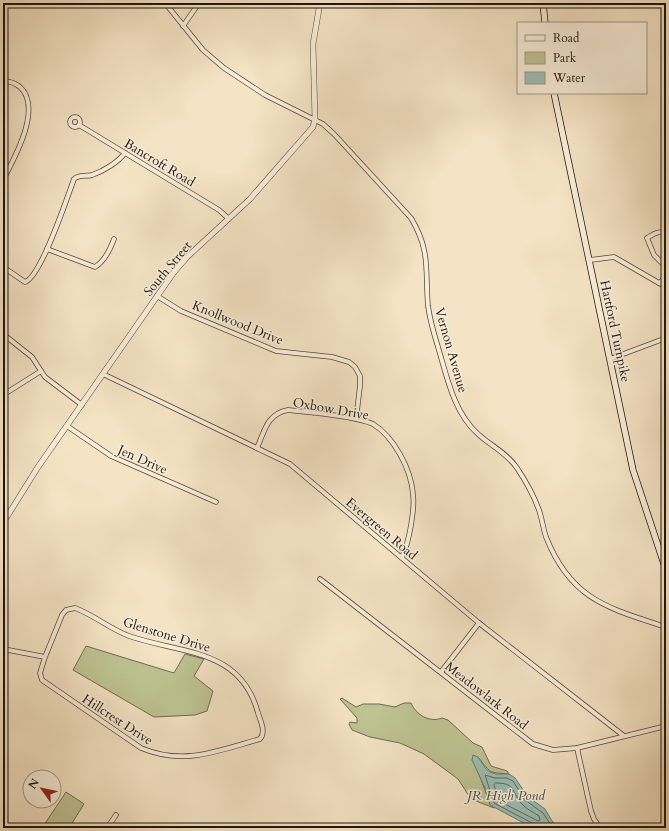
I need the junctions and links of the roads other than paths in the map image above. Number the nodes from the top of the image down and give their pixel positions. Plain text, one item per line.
1 (165, 3) edge
2 (199, 3) edge
3 (320, 3) edge
4 (543, 3) edge
5 (544, 22) edge
6 (183, 26) junction
7 (3, 81) edge
8 (554, 94) edge
9 (315, 120) junction
10 (79, 125) dead end
11 (125, 153) junction
12 (3, 180) edge
13 (229, 219) junction
14 (666, 234) edge
15 (114, 238) dead end
16 (47, 249) junction
17 (590, 260) junction
18 (3, 267) edge
19 (666, 267) edge
20 (666, 278) edge
21 (659, 283) junction
22 (666, 286) edge
23 (157, 296) junction
24 (3, 334) edge
25 (666, 338) edge
26 (610, 360) junction
27 (41, 371) junction
28 (103, 374) junction
29 (3, 395) edge
30 (82, 405) junction
31 (356, 420) junction
32 (67, 426) junction
33 (257, 448) junction
34 (216, 502) dead end
35 (5, 516) edge
36 (3, 523) edge
37 (402, 557) junction
38 (666, 570) edge
39 (320, 579) dead end
40 (480, 623) junction
41 (666, 627) edge
42 (3, 649) edge
43 (46, 657) junction
44 (441, 672) junction
45 (666, 726) edge
46 (624, 736) junction
47 (260, 739) joint
48 (578, 748) junction
49 (116, 815) dead end
50 (107, 828) edge
51 (600, 828) edge

1 - 6 street, Vernon Avenue
2 - 6 street
3 - 9 street, South Street
4 - 5 main road
6 - 9 street, Vernon Avenue
7 - 12 street
8 - 17 main road, Hartford Turnpike
9 - 13 street, South Street
9 - 41 street, Vernon Avenue
10 - 11 street, Bancroft Road
11 - 13 street, Bancroft Road
11 - 16 street
13 - 23 street, South Street
14 - 19 street
15 - 16 street
16 - 18 street
17 - 21 street
17 - 26 main road, Hartford Turnpike
20 - 21 street
21 - 22 street
23 - 28 street, South Street
23 - 31 street, Knollwood Drive
24 - 27 street
25 - 26 street
26 - 38 main road, Hartford Turnpike
27 - 29 street
27 - 30 street
28 - 30 street, South Street
28 - 33 street, Evergreen Road
30 - 32 street, South Street
31 - 33 street, Oxbow Drive
31 - 37 street, Oxbow Drive
32 - 34 street, Jen Drive
32 - 35 street, South Street
33 - 37 street, Evergreen Road
35 - 36 street, South Street
37 - 40 street, Evergreen Road
39 - 44 street, Meadowlark Road
40 - 44 street
40 - 46 street, Evergreen Road
42 - 43 street
43 - 47 street, Hillcrest Drive
43 - 47 street, Glenstone Drive
44 - 48 street, Meadowlark Road
45 - 46 street, Meadowlark Road
46 - 48 street, Meadowlark Road
48 - 51 street
49 - 50 street

